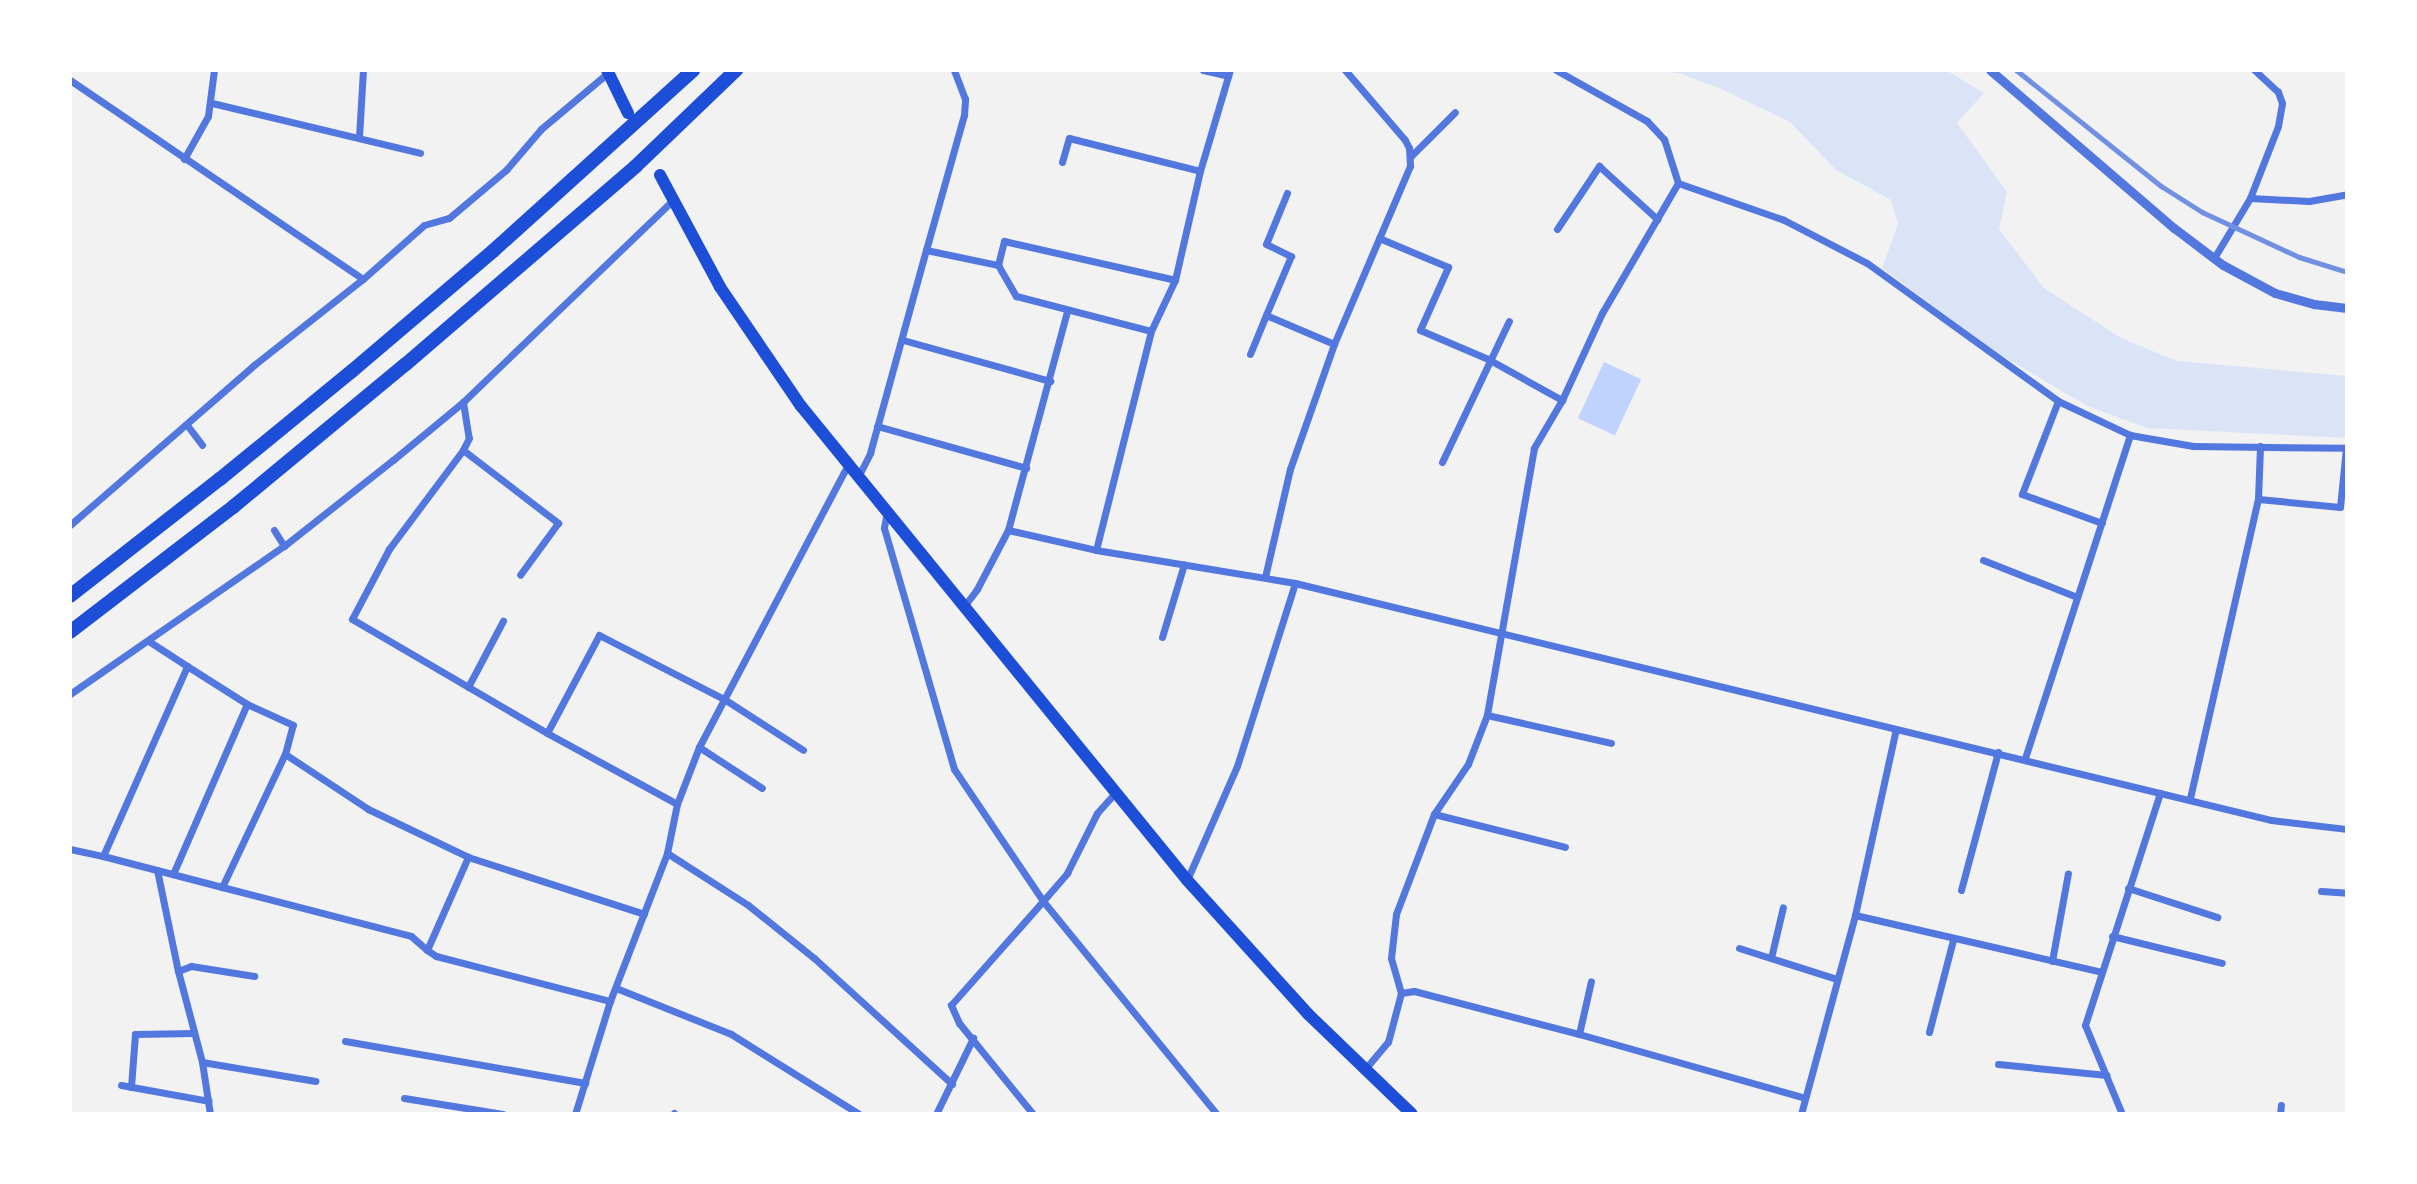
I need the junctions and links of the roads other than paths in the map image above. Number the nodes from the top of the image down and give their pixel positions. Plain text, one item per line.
1 (214, 70) edge
2 (363, 70) edge
3 (693, 70) edge
4 (736, 70) edge
5 (954, 70) edge
6 (1203, 70) edge
7 (1345, 70) edge
8 (1556, 70) edge
9 (1990, 70) edge
10 (2254, 70) edge
11 (609, 71) edge
12 (1229, 73) edge
13 (70, 80) edge
14 (212, 103) junction
15 (1455, 112) dead end
16 (628, 113) dead end
17 (359, 137) junction
18 (420, 153) dead end
19 (1411, 156) junction
20 (184, 159) junction
21 (1062, 162) dead end
22 (1200, 171) junction
23 (660, 175) dead end
24 (1678, 183) junction
25 (1287, 193) dead end
26 (2347, 194) edge
27 (2250, 198) junction
28 (672, 201) junction
29 (1657, 219) junction
30 (1557, 229) dead end
31 (1379, 238) junction
32 (926, 250) junction
33 (2214, 258) junction
34 (998, 265) junction
35 (363, 279) junction
36 (1175, 280) junction
37 (2347, 308) edge
38 (1067, 311) junction
39 (1266, 315) junction
40 (1509, 321) dead end
41 (1151, 331) junction
42 (903, 340) junction
43 (1334, 344) junction
44 (1250, 354) dead end
45 (1488, 359) junction
46 (1050, 381) junction
47 (1562, 400) junction
48 (2058, 401) junction
49 (463, 402) junction
50 (187, 425) junction
51 (877, 426) junction
52 (2130, 435) junction
53 (202, 445) dead end
54 (2260, 446) junction
55 (463, 450) junction
56 (1442, 462) dead end
57 (849, 463) junction
58 (1026, 468) junction
59 (859, 475) junction
60 (2258, 499) junction
61 (887, 510) junction
62 (2102, 523) junction
63 (70, 525) edge
64 (274, 530) dead end
65 (1008, 530) junction
66 (284, 546) junction
67 (1096, 550) junction
68 (1983, 560) dead end
69 (1184, 564) junction
70 (520, 575) dead end
71 (1265, 577) junction
72 (1295, 583) junction
73 (70, 596) edge
74 (2077, 597) junction
75 (965, 605) junction
76 (503, 621) dead end
77 (70, 632) edge
78 (1502, 632) junction
79 (1162, 637) dead end
80 (150, 642) junction
81 (187, 666) junction
82 (468, 687) junction
83 (70, 694) edge
84 (724, 699) junction
85 (247, 704) junction
86 (1487, 715) junction
87 (1896, 729) junction
88 (547, 733) junction
89 (1611, 743) dead end
90 (699, 747) junction
91 (803, 750) dead end
92 (1998, 752) junction
93 (285, 754) junction
94 (2025, 758) junction
95 (762, 788) dead end
96 (1115, 793) junction
97 (2160, 793) junction
98 (2190, 798) junction
99 (677, 804) junction
100 (1434, 814) junction
101 (2347, 829) edge
102 (1565, 847) dead end
103 (70, 849) edge
104 (667, 853) junction
105 (103, 856) junction
106 (468, 857) junction
107 (157, 870) junction
108 (2068, 873) dead end
109 (173, 874) junction
110 (1187, 880) junction
111 (222, 887) junction
112 (2128, 888) junction
113 (1961, 890) dead end
114 (2321, 891) dead end
115 (2347, 893) edge
116 (1043, 901) junction
117 (1783, 907) dead end
118 (644, 914) junction
119 (1855, 915) junction
120 (2217, 917) dead end
121 (2112, 936) junction
122 (1953, 940) junction
123 (1739, 948) dead end
124 (427, 950) junction
125 (1771, 958) junction
126 (2052, 961) junction
127 (2222, 963) dead end
128 (178, 971) junction
129 (2101, 972) junction
130 (254, 976) dead end
131 (1837, 979) junction
132 (1591, 981) dead end
133 (616, 988) junction
134 (1401, 993) junction
135 (610, 1001) junction
136 (1929, 1032) dead end
137 (194, 1033) junction
138 (1579, 1034) junction
139 (973, 1038) junction
140 (345, 1041) dead end
141 (202, 1062) junction
142 (1998, 1064) dead end
143 (1365, 1069) junction
144 (2106, 1075) junction
145 (315, 1081) dead end
146 (585, 1083) junction
147 (952, 1084) junction
148 (121, 1085) dead end
149 (131, 1087) junction
150 (404, 1098) dead end
151 (1805, 1098) junction
152 (209, 1101) junction
153 (210, 1114) edge
154 (503, 1114) edge
155 (575, 1114) edge
156 (859, 1114) edge
157 (936, 1114) edge
158 (1033, 1114) edge
159 (1217, 1114) edge
160 (1412, 1114) edge
161 (1801, 1114) edge
162 (2122, 1114) edge

1 - 14 street
2 - 17 street
3 - 73 highway
4 - 77 highway
5 - 32 street
6 - 12 street
7 - 19 street
8 - 24 street
9 - 33 street
10 - 27 street
11 - 16 highway
11 - 35 street
12 - 22 street
13 - 20 street
14 - 17 street
14 - 20 street
15 - 19 street
17 - 18 street
19 - 31 street
20 - 35 street
21 - 22 street
22 - 36 street
23 - 28 highway
24 - 29 street
24 - 48 street
25 - 39 street
26 - 27 street
27 - 33 street
28 - 49 street
28 - 57 highway
29 - 30 street
29 - 47 street
31 - 43 street
31 - 45 street
32 - 34 street
32 - 42 street
33 - 37 street
34 - 36 street
34 - 38 street
35 - 50 street
36 - 41 street
38 - 41 street
38 - 46 street
39 - 43 street
39 - 44 street
40 - 45 street
41 - 67 street
42 - 46 street
42 - 51 street
43 - 71 street
45 - 47 street
45 - 56 street
46 - 58 street
47 - 78 street
48 - 52 street
48 - 62 street
49 - 55 street
49 - 66 street
50 - 53 street
50 - 63 street
51 - 58 street
51 - 59 street
52 - 54 street
52 - 62 street
54 - 60 street
54 - 60 street
55 - 70 street
55 - 82 street
57 - 59 highway
57 - 84 street
58 - 65 street
59 - 61 highway
60 - 98 street
61 - 75 highway
61 - 116 street
62 - 74 street
64 - 66 street
65 - 67 street
65 - 75 street
66 - 80 street
67 - 69 street
68 - 74 street
69 - 71 street
69 - 79 street
71 - 72 street
72 - 78 street
72 - 110 street
74 - 94 street
75 - 96 highway
76 - 82 street
78 - 86 street
78 - 87 street
80 - 81 street
80 - 83 street
81 - 85 street
81 - 105 street
82 - 88 street
84 - 88 street
84 - 90 street
84 - 91 street
85 - 93 street
85 - 109 street
86 - 89 street
86 - 100 street
87 - 92 street
87 - 119 street
88 - 99 street
90 - 95 street
90 - 99 street
92 - 94 street
92 - 113 street
93 - 106 street
93 - 111 street
94 - 97 street
96 - 110 highway
96 - 116 street
97 - 98 street
97 - 112 street
98 - 101 street
99 - 104 street
100 - 102 street
100 - 134 street
103 - 105 street
104 - 118 street
104 - 147 street
105 - 107 street
106 - 118 street
106 - 124 street
107 - 109 street
107 - 128 street
108 - 126 street
109 - 111 street
110 - 143 highway
111 - 124 street
112 - 120 street
112 - 121 street
114 - 115 street
116 - 139 street
116 - 159 street
117 - 125 street
118 - 133 street
119 - 122 street
119 - 131 street
121 - 127 street
121 - 129 street
122 - 126 street
122 - 136 street
123 - 125 street
124 - 135 street
125 - 131 street
126 - 129 street
128 - 130 street
128 - 137 street
129 - 144 street
131 - 151 street
132 - 138 street
133 - 135 street
133 - 156 street
134 - 138 street
134 - 143 street
135 - 146 street
137 - 141 street
137 - 149 street
138 - 151 street
139 - 147 street
139 - 158 street
140 - 146 street
141 - 145 street
141 - 152 street
142 - 144 street
143 - 160 highway
144 - 162 street
146 - 155 street
147 - 157 street
148 - 149 street
149 - 152 street
150 - 154 street
151 - 161 street
152 - 153 street

